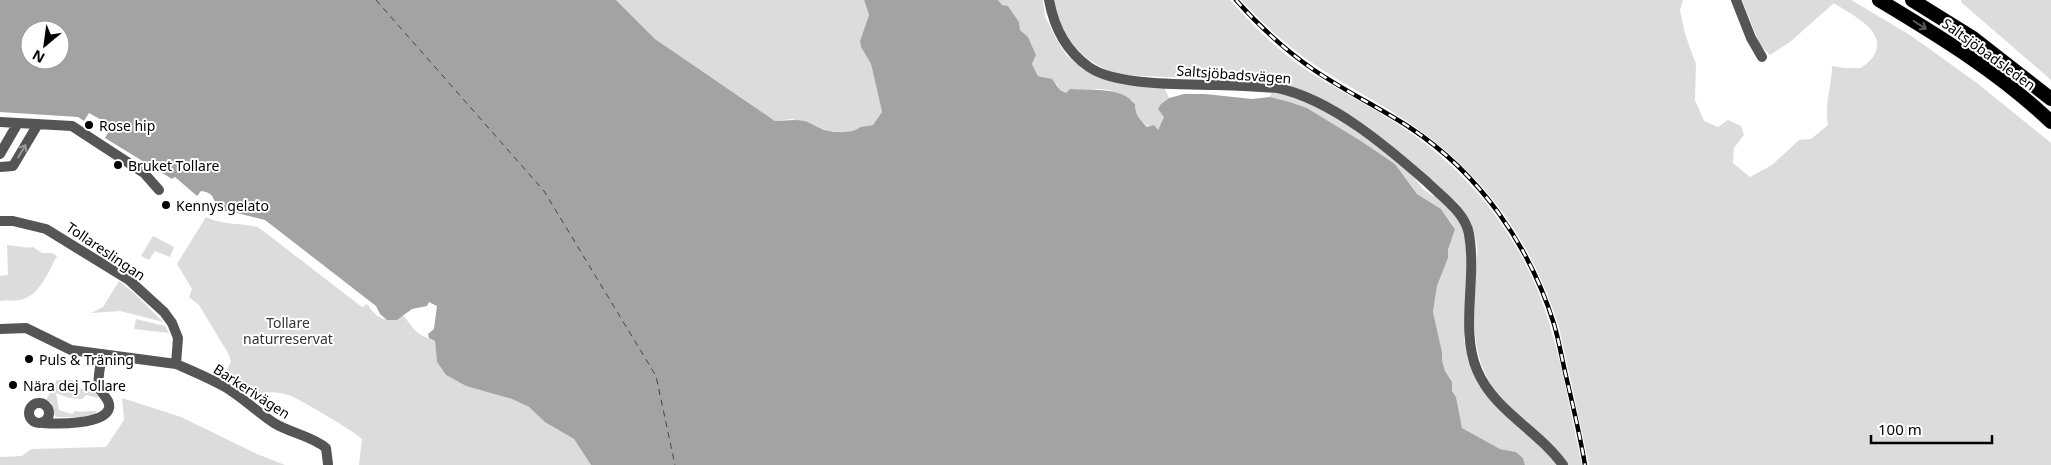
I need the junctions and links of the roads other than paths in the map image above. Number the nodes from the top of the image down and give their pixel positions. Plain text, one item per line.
1 (1049, 0) edge
2 (1736, 0) edge
3 (1879, 0) edge
4 (1912, 0) edge
5 (1762, 57) dead end
6 (2051, 99) edge
7 (0, 122) edge
8 (2051, 122) edge
9 (18, 123) junction
10 (38, 124) junction
11 (0, 154) edge
12 (0, 167) edge
13 (159, 190) dead end
14 (0, 221) edge
15 (0, 329) edge
16 (102, 355) junction
17 (176, 364) junction
18 (42, 423) dead end
19 (328, 464) edge
20 (1563, 465) edge

1 - 20 street, Saltsjöbadsvägen
2 - 5 street
3 -> 8 highway, Saltsjöbadsleden
4 - 6 highway, Saltsjöbadsleden
7 - 9 street
9 - 10 street
9 - 11 street
12 -> 10 street
10 - 13 street
14 - 17 street, Tollareslingan
15 - 16 street
16 - 17 street
16 - 18 street
17 - 19 street, Barkerivägen

